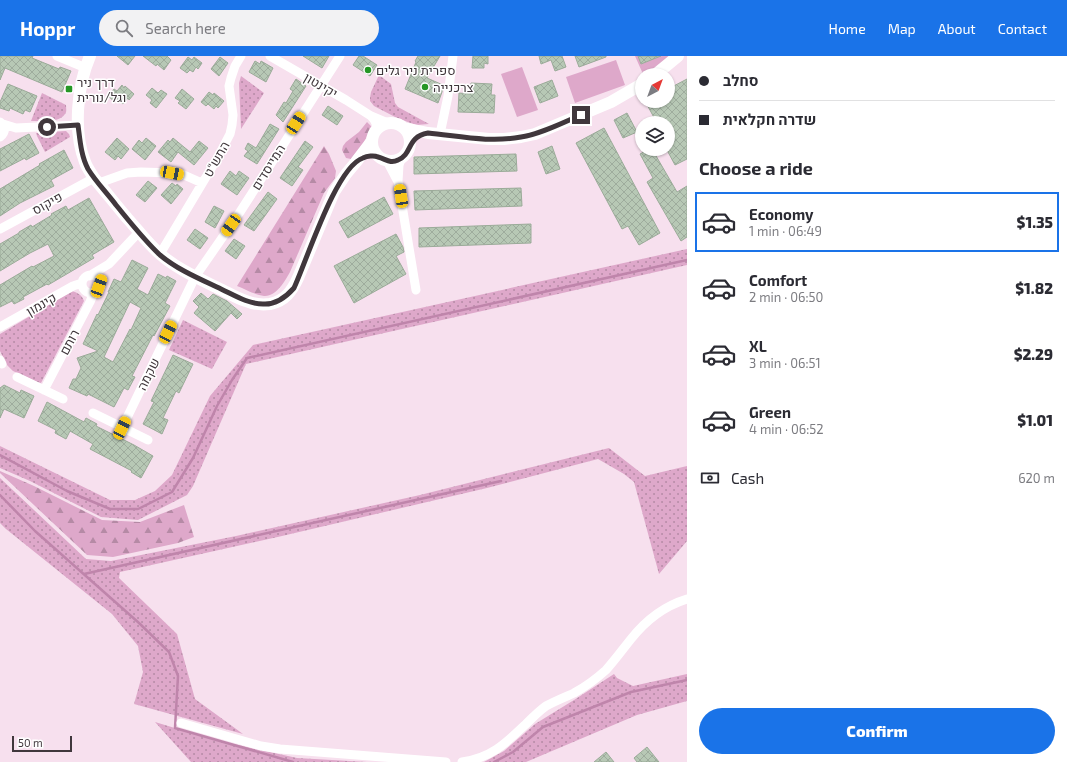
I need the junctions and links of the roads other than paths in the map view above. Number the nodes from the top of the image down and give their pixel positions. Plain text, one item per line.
1 (57, 56) edge
2 (90, 56) edge
3 (241, 56) edge
4 (270, 56) edge
5 (340, 56) edge
6 (453, 56) edge
7 (678, 56) edge
8 (86, 68) junction
9 (663, 68) edge
10 (320, 85) junction
11 (635, 88) edge
12 (371, 116) junction
13 (1, 123) edge
14 (390, 124) junction
15 (78, 125) junction
16 (16, 128) junction
17 (404, 128) junction
18 (434, 134) junction
19 (2, 135) edge
20 (374, 136) junction
21 (410, 146) junction
22 (401, 158) junction
23 (383, 159) junction
24 (356, 162) junction
25 (96, 181) junction
26 (398, 181) junction
27 (202, 183) junction
28 (0, 229) edge
29 (139, 232) junction
30 (160, 254) junction
31 (109, 264) junction
32 (89, 276) junction
33 (195, 277) junction
34 (82, 283) junction
35 (99, 286) junction
36 (416, 290) dead end
37 (91, 293) junction
38 (0, 327) edge
39 (17, 377) dead end
40 (44, 390) junction
41 (63, 399) dead end
42 (93, 413) dead end
43 (122, 428) junction
44 (148, 440) dead end
45 (687, 599) edge
46 (181, 723) dead end
47 (446, 762) edge
48 (462, 762) edge

1 - 8 street
2 - 8 street
3 - 27 street, התש"ט
4 - 10 street, יקינטון
5 - 10 street, המייסדים
6 - 18 street
7 - 9 street
8 - 15 street
10 - 12 street, יקינטון
10 - 33 street, המייסדים
11 - 18 street
12 - 14 street, יקינטון
12 - 20 street
13 - 16 street
13 - 19 street
14 - 17 street
14 - 20 street
15 - 16 street
15 - 25 street
16 - 19 street
17 - 18 street
17 - 21 street
18 - 21 street
20 - 23 street
20 - 24 street
21 - 22 street
22 - 23 street
22 - 26 street
23 - 24 street
23 - 26 street
24 - 33 street
25 - 27 street, פיקוס
25 - 28 street, פיקוס
25 - 29 street
26 - 36 street
27 - 30 street, התש"ט
29 - 30 street
29 - 31 street
30 - 33 street
31 - 32 street
31 - 35 street
32 - 34 street
32 - 35 street
33 - 43 street, שקמה
34 - 37 street
34 - 38 street, קינמון
35 - 37 street
37 - 40 street, רותם
39 - 40 street
40 - 41 street
42 - 43 street
43 - 44 street
45 - 48 street
46 - 47 street

